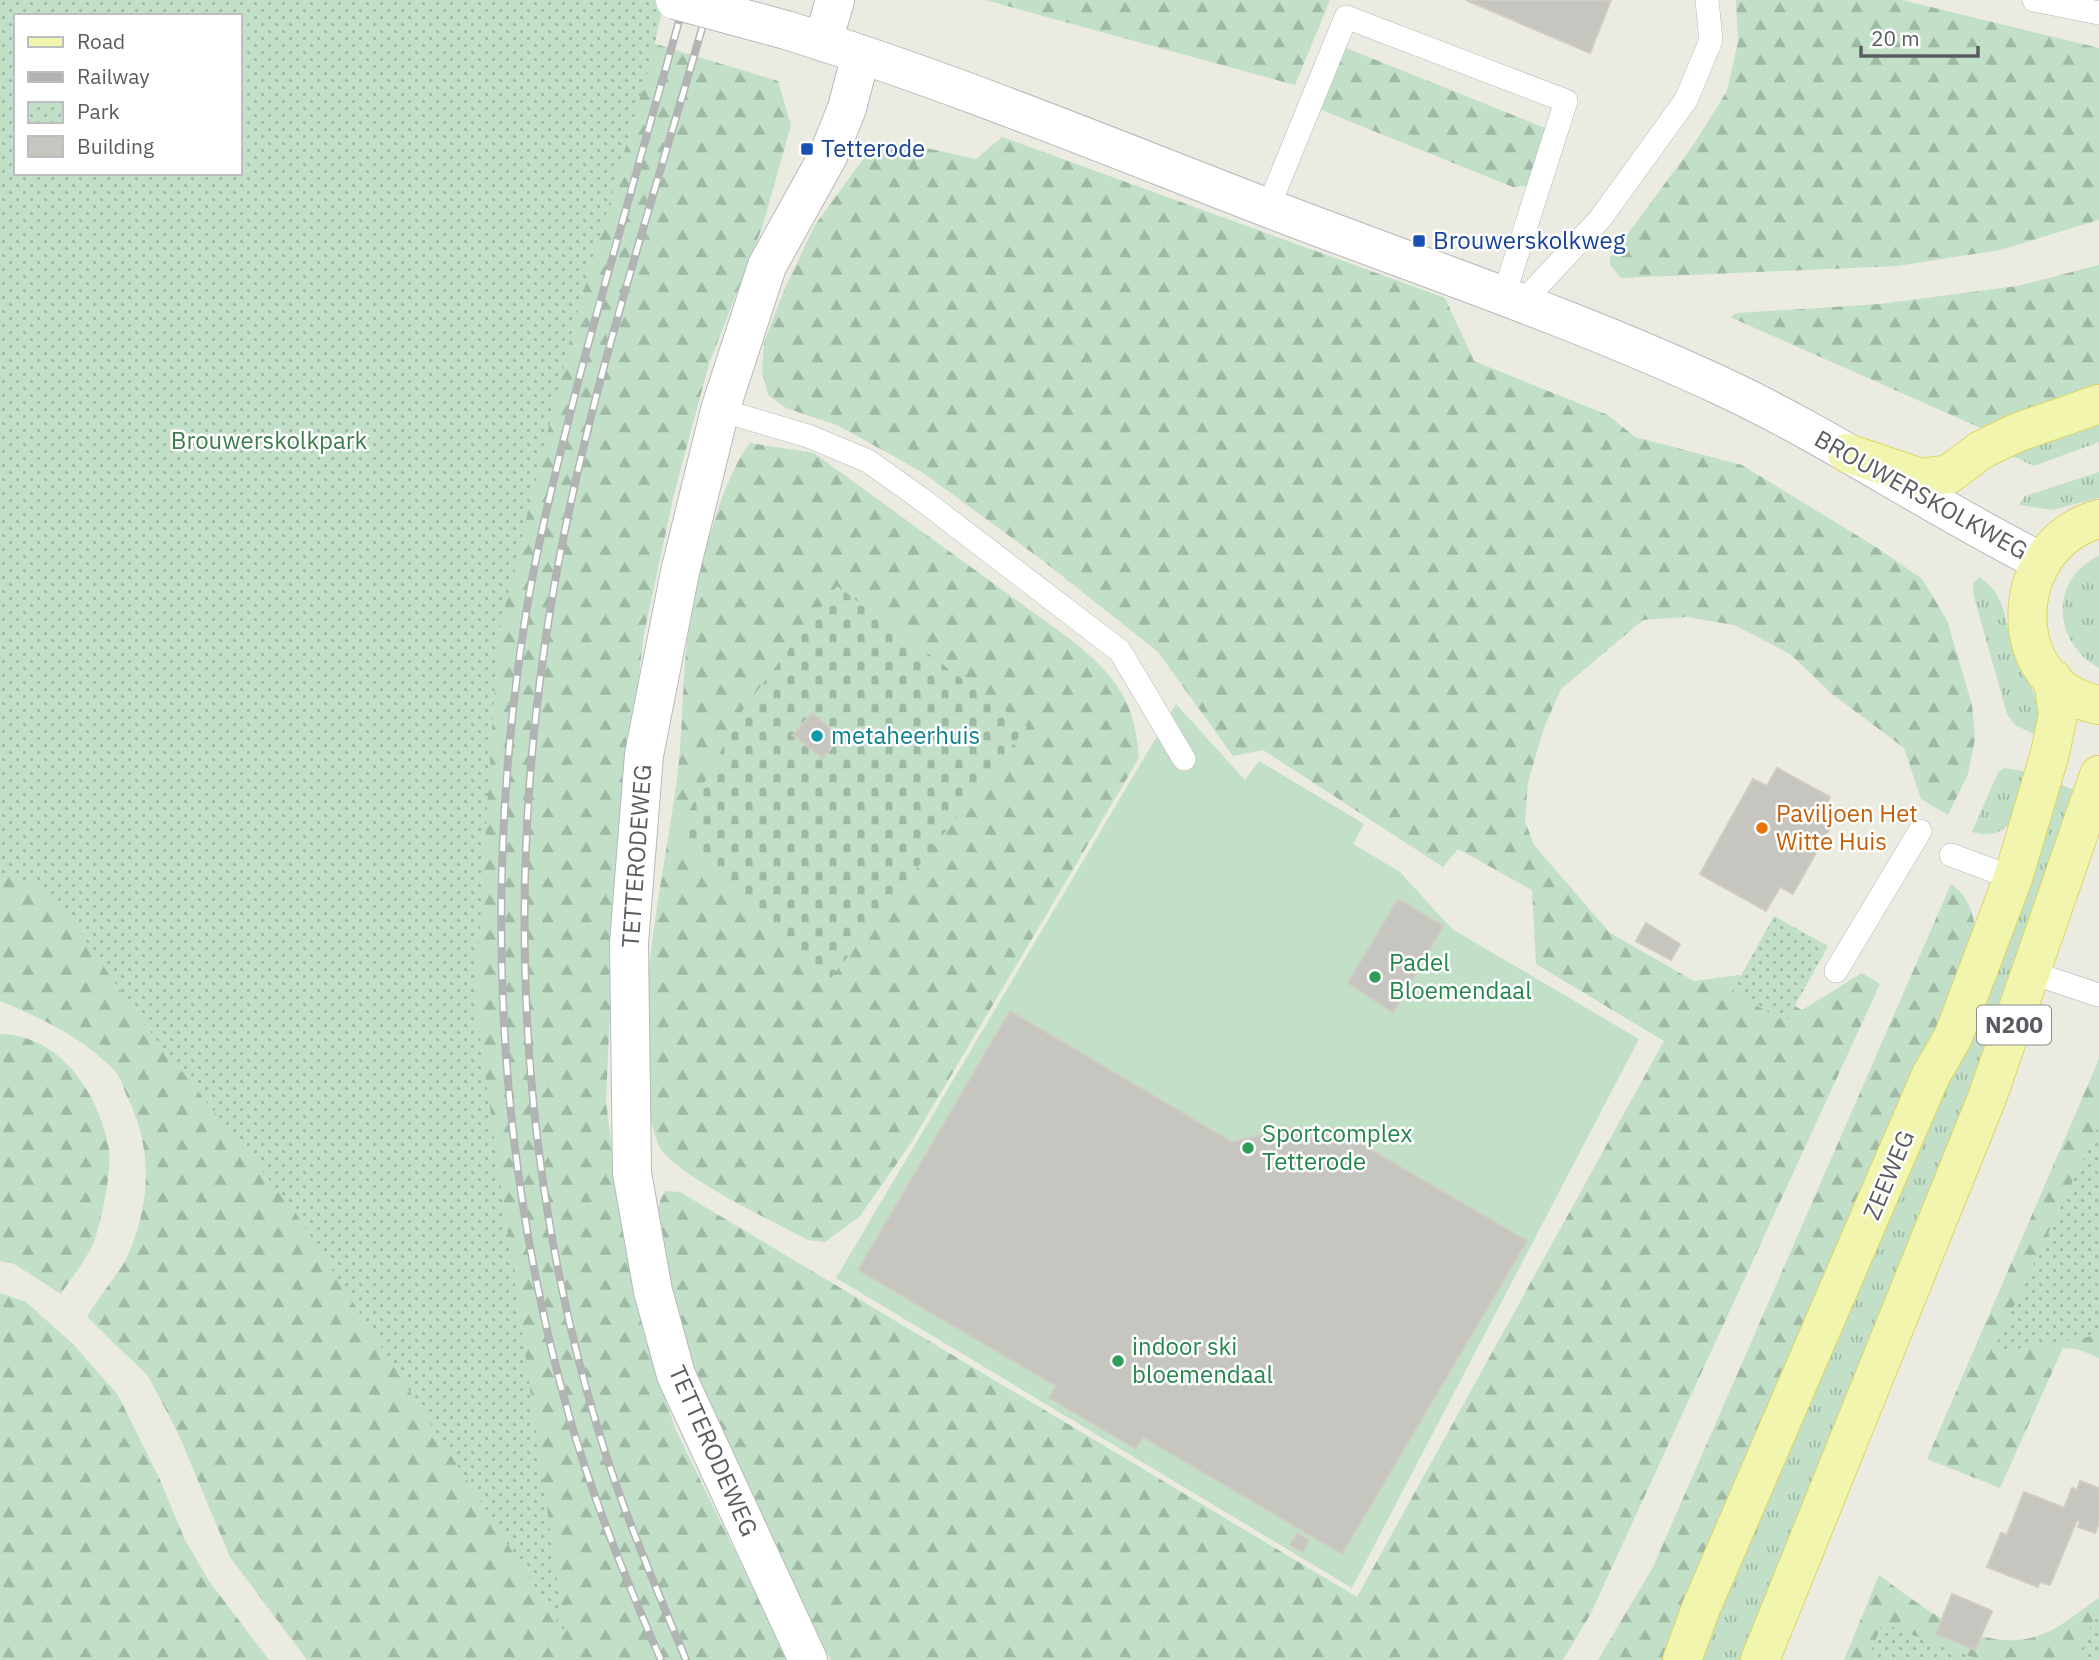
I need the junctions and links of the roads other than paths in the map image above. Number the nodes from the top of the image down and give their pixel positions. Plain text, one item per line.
1 (675, 0) edge
2 (835, 0) edge
3 (1707, 0) edge
4 (2034, 0) edge
5 (2099, 13) edge
6 (823, 42) junction
7 (861, 55) junction
8 (1268, 208) junction
9 (1512, 301) junction
10 (2099, 404) edge
11 (720, 410) junction
12 (1847, 453) junction
13 (2099, 519) edge
14 (2040, 561) junction
15 (2053, 679) junction
16 (2099, 705) edge
17 (1184, 759) dead end
18 (2099, 775) edge
19 (1920, 831) dead end
20 (1951, 855) dead end
21 (2013, 878) junction
22 (1836, 971) dead end
23 (2032, 973) junction
24 (2099, 995) edge
25 (808, 1660) edge
26 (1682, 1660) edge
27 (1760, 1660) edge

1 - 6 street, BROUWERSKOLKWEG, bridge
2 - 6 street
3 - 9 lane
4 - 5 lane
6 - 7 street, BROUWERSKOLKWEG
7 - 8 street, BROUWERSKOLKWEG
7 - 11 street, TETTERODEWEG
8 - 9 street, BROUWERSKOLKWEG
8 - 9 lane
9 - 12 street, BROUWERSKOLKWEG
10 - 12 main road
11 - 17 lane
11 - 25 street, TETTERODEWEG
12 - 14 street, BROUWERSKOLKWEG
13 - 14 main road, N200
14 - 15 main road, N200
15 - 16 main road, N200
15 - 21 main road, ZEEWEG / N200
18 - 23 main road, N200
19 - 22 lane
20 - 21 lane
21 - 26 main road, ZEEWEG / N200
23 - 24 lane
23 - 27 main road, N200

